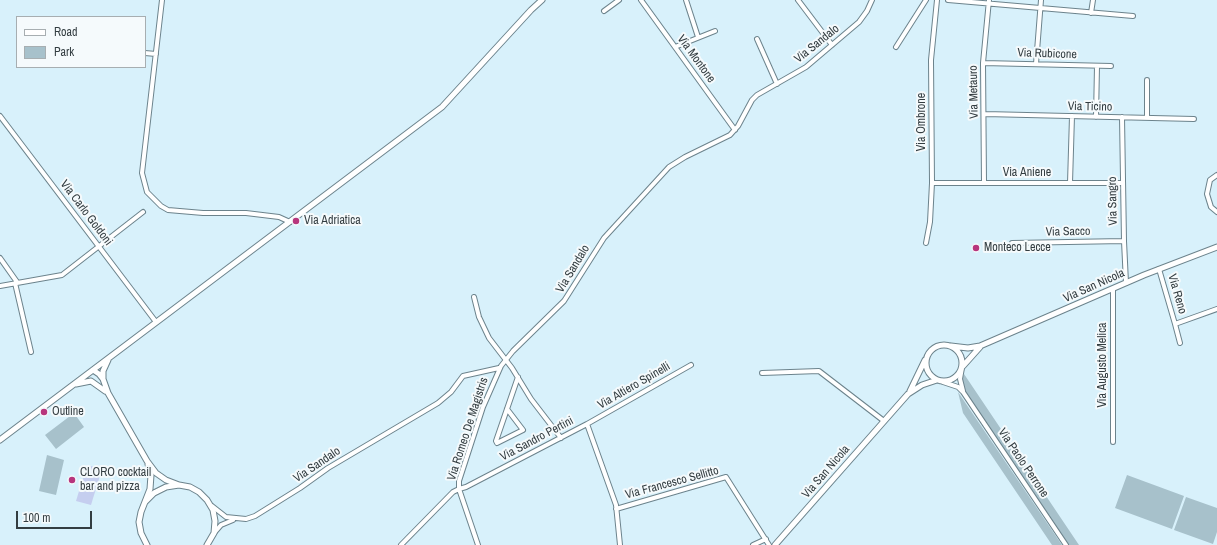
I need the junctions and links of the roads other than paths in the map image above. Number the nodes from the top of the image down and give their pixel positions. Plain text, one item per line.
1 (162, 0) edge
2 (542, 0) edge
3 (618, 0) edge
4 (641, 0) edge
5 (686, 0) edge
6 (798, 0) edge
7 (872, 0) edge
8 (926, 0) edge
9 (937, 0) edge
10 (948, 0) edge
11 (1040, 0) edge
12 (1092, 0) edge
13 (989, 2) edge
14 (1040, 8) junction
15 (604, 11) dead end
16 (1091, 12) junction
17 (1133, 16) dead end
18 (715, 30) dead end
19 (698, 37) junction
20 (757, 39) dead end
21 (832, 45) junction
22 (675, 47) junction
23 (896, 47) dead end
24 (146, 53) edge
25 (156, 54) junction
26 (983, 63) junction
27 (1036, 64) junction
28 (1097, 66) junction
29 (1111, 66) dead end
30 (1147, 80) dead end
31 (777, 84) junction
32 (985, 114) junction
33 (0, 116) edge
34 (1072, 116) junction
35 (1096, 116) junction
36 (1122, 117) junction
37 (1147, 118) junction
38 (1194, 119) dead end
39 (735, 130) junction
40 (1217, 175) edge
41 (932, 183) junction
42 (984, 183) junction
43 (1070, 183) junction
44 (1122, 183) junction
45 (143, 212) dead end
46 (1217, 212) edge
47 (290, 222) junction
48 (1124, 241) junction
49 (926, 243) dead end
50 (1012, 243) dead end
51 (99, 246) junction
52 (1217, 248) edge
53 (0, 258) edge
54 (1159, 269) junction
55 (16, 282) junction
56 (1126, 283) junction
57 (0, 286) edge
58 (1113, 289) junction
59 (474, 297) dead end
60 (1217, 309) edge
61 (156, 322) junction
62 (1175, 324) junction
63 (1180, 343) dead end
64 (951, 346) junction
65 (980, 346) junction
66 (31, 352) dead end
67 (111, 356) junction
68 (927, 358) junction
69 (506, 359) junction
70 (691, 365) dead end
71 (499, 368) junction
72 (962, 368) junction
73 (93, 370) junction
74 (762, 372) dead end
75 (518, 377) junction
76 (103, 379) junction
77 (937, 380) junction
78 (943, 382) junction
79 (98, 384) junction
80 (73, 385) junction
81 (963, 392) junction
82 (108, 394) junction
83 (908, 394) junction
84 (507, 409) junction
85 (884, 421) junction
86 (587, 424) junction
87 (561, 438) junction
88 (0, 440) edge
89 (1113, 442) dead end
90 (147, 461) junction
91 (179, 485) junction
92 (459, 489) junction
93 (207, 500) junction
94 (145, 502) junction
95 (616, 509) junction
96 (239, 519) junction
97 (214, 533) junction
98 (766, 540) junction
99 (209, 543) edge
100 (146, 544) edge
101 (401, 545) edge
102 (478, 545) edge
103 (620, 545) edge
104 (753, 545) edge
105 (769, 545) edge
106 (775, 545) edge
107 (1066, 545) edge

1 - 25 street
2 - 47 street
3 - 15 street
4 - 22 street, Via Montone
5 - 19 street
6 - 21 street
7 - 21 street, Via Sandalo
8 - 23 street
9 - 41 street, Via Ombrone
10 - 13 street
11 - 14 street
12 - 16 street
13 - 14 street
13 - 26 street, Via Metauro
14 - 16 street
14 - 27 street
16 - 17 street
18 - 19 street
19 - 22 street
20 - 31 street
21 - 31 street, Via Sandalo
22 - 39 street, Via Montone
24 - 25 street
25 - 47 street
26 - 27 street, Via Rubicone
26 - 32 street, Via Metauro
27 - 28 street, Via Rubicone
28 - 29 street, Via Rubicone
28 - 35 street
30 - 37 street
31 - 39 street, Via Sandalo
32 - 34 street, Via Ticino
32 - 42 street, Via Metauro
33 - 51 street, Via Carlo Goldoni
34 - 35 street, Via Ticino
34 - 43 street
35 - 36 street, Via Ticino
36 - 37 street, Via Ticino
36 - 44 street, Via Sangro
37 - 38 street, Via Ticino
39 - 69 street, Via Sandalo
40 - 46 street
41 - 42 street, Via Aniene
41 - 49 street, Via Ombrone
42 - 43 street, Via Aniene
43 - 44 street, Via Aniene
44 - 48 street, Via Sangro
45 - 51 street
47 - 61 street
48 - 50 street, Via Sacco
48 - 56 street, Via Sangro
51 - 55 street
51 - 61 street, Via Carlo Goldoni
52 - 54 street, Via San Nicola
53 - 55 street
54 - 56 street, Via San Nicola
54 - 62 street, Via Reno
55 - 57 street
55 - 66 street
56 - 58 street, Via San Nicola
58 - 65 street, Via San Nicola
58 - 89 street, Via Augusto Melica
59 - 69 street
60 - 62 street, Via Reno
61 - 67 street
62 - 63 street, Via Reno
64 - 65 street, Via San Nicola
64 - 68 street, Via San Nicola
64 - 72 street
65 - 72 street, Via San Nicola
67 - 73 street
67 - 76 street
68 - 77 street
68 - 83 street, Via San Nicola
69 - 71 street, Via Sandalo
69 - 75 street
70 - 86 street, Via Altiero Spinelli
71 - 92 street, Via Romeo De Magistris
71 - 96 street, Via Sandalo
72 - 78 street, Via San Nicola
72 - 81 street, Via Paolo Perrone
73 - 76 street
73 - 79 street
73 - 80 street
74 - 85 street
75 - 84 street
75 - 87 street
76 - 82 street
77 - 78 street
77 - 83 street, Via San Nicola
78 - 81 street, Via Paolo Perrone
79 - 80 street
79 - 82 street
80 - 88 street
81 - 107 street, Via Paolo Perrone
82 - 90 street
83 - 85 street, Via San Nicola
84 - 84 street
85 - 106 street, Via San Nicola
86 - 87 street, Via Sandro Pertini
86 - 95 street, Via Sandro Pertini
87 - 92 street, Via Sandro Pertini
90 - 91 street
90 - 94 street
91 - 93 street
91 - 94 street
92 - 101 street, Via Romeo De Magistris
92 - 102 street
93 - 96 street
93 - 97 street
94 - 100 street
95 - 98 street, Via Francesco Sellitto
95 - 103 street, Via Sandro Pertini
96 - 97 street, Via Sandalo
97 - 99 street
98 - 104 street
98 - 105 street, Via Francesco Sellitto

